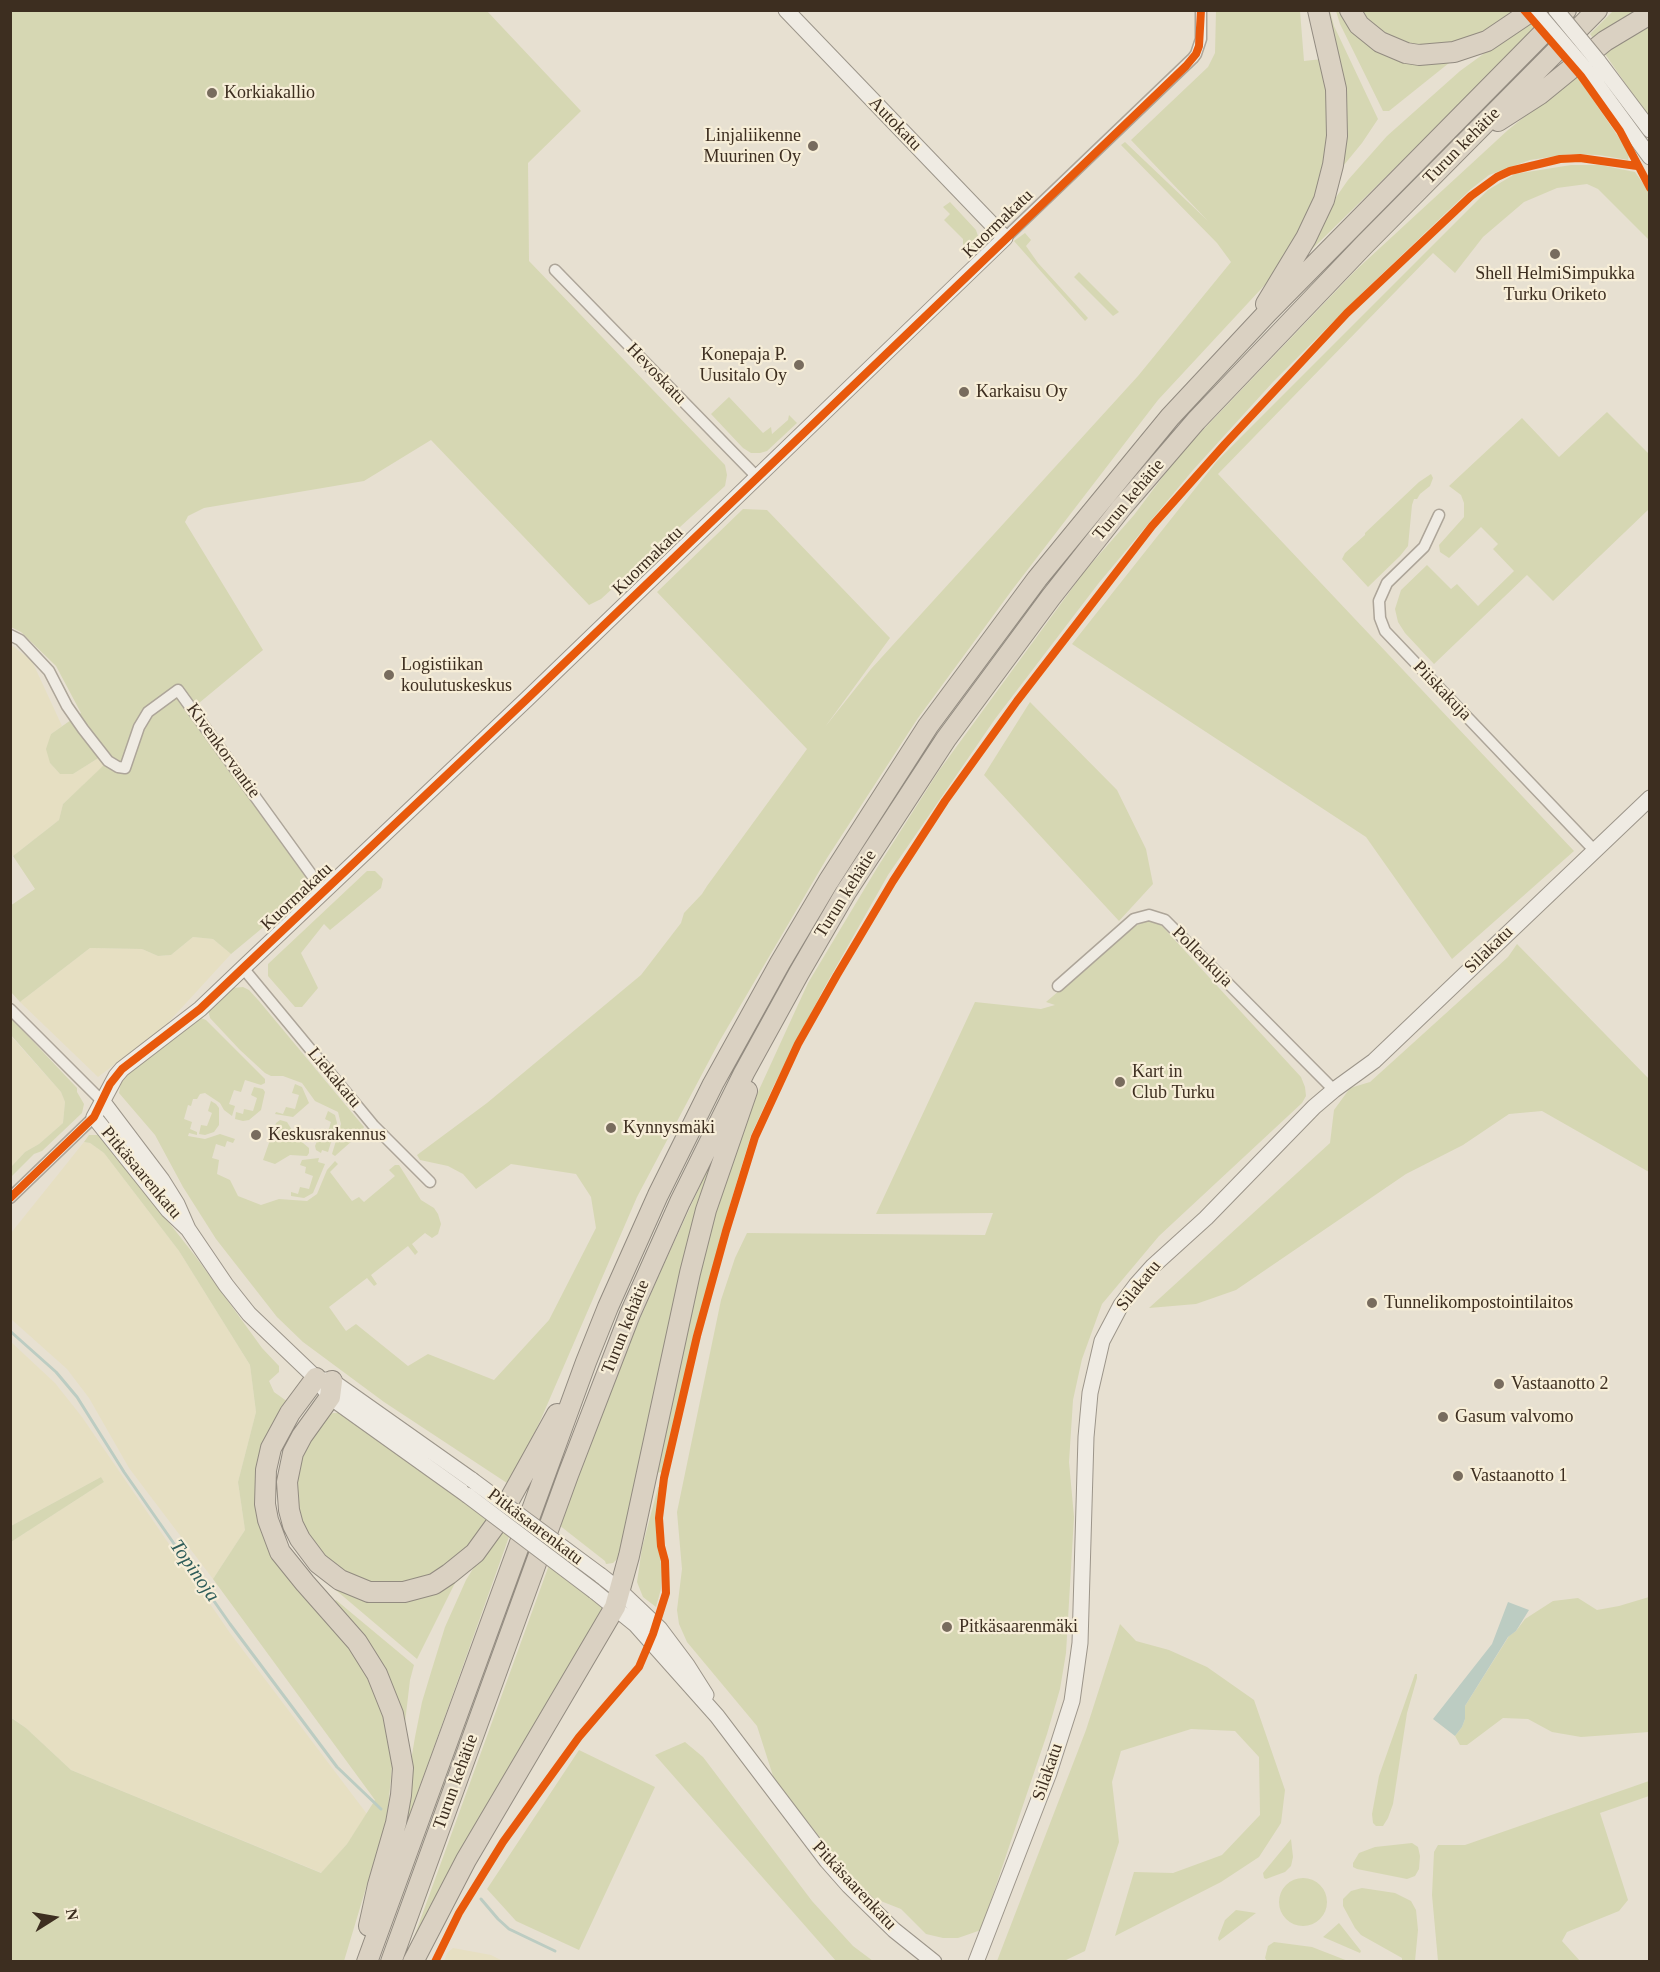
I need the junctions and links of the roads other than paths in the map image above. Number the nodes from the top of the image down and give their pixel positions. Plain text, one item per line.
1 (786, 10) edge
2 (1318, 10) edge
3 (1350, 10) edge
4 (1534, 10) edge
5 (1556, 10) edge
6 (1566, 10) edge
7 (1597, 10) edge
8 (1201, 12) edge
9 (1650, 14) edge
10 (1592, 66) junction
11 (1650, 130) edge
12 (1463, 144) junction
13 (1650, 157) edge
14 (1005, 238) junction
15 (555, 270) dead end
16 (1251, 330) junction
17 (757, 477) junction
18 (1439, 515) dead end
19 (10, 635) edge
20 (1650, 798) edge
21 (1594, 850) junction
22 (324, 892) junction
23 (243, 968) junction
24 (1058, 986) dead end
25 (10, 1009) edge
26 (768, 1028) junction
27 (1334, 1090) junction
28 (102, 1102) junction
29 (94, 1117) junction
30 (430, 1182) dead end
31 (10, 1198) edge
32 (188, 1228) junction
33 (586, 1362) junction
34 (326, 1385) junction
35 (617, 1599) junction
36 (361, 1962) edge
37 (367, 1962) edge
38 (391, 1962) edge
39 (413, 1962) edge
40 (934, 1962) edge
41 (976, 1962) edge

1 - 14 street, Autokatu
2 - 16 highway
3 - 4 highway
4 - 10 street, bridge
5 - 10 street, bridge
6 - 16 highway, Turun kehätie
7 - 12 highway, Turun kehätie
8 - 14 street, Kuormakatu
9 - 12 highway
10 - 11 street
10 - 13 street
12 - 26 highway, Turun kehätie
14 - 17 street, Kuormakatu
15 - 17 street, Hevoskatu
16 - 33 highway, Turun kehätie
17 - 22 street, Kuormakatu
18 - 21 street, Piiskakuja
19 - 22 street, Kivenkorvantie
20 - 21 street, Silakatu
21 - 27 street, Silakatu
22 - 23 street, Kuormakatu
23 - 28 street, Kuormakatu
23 - 30 street, Liekakatu
24 - 27 street, Pollenkuja
25 - 28 street
26 - 35 highway
26 - 38 highway, Turun kehätie
27 - 41 street, Silakatu
28 - 29 street, Kuormakatu
28 - 32 street, Pitkäsaarenkatu
29 - 31 street
29 - 32 street, Pitkäsaarenkatu
32 - 34 street, Pitkäsaarenkatu
33 - 34 highway
33 - 37 highway, Turun kehätie
34 - 35 street, Pitkäsaarenkatu, bridge
34 - 35 street, Pitkäsaarenkatu, bridge
34 - 36 highway
35 - 39 highway
35 - 40 street, Pitkäsaarenkatu

